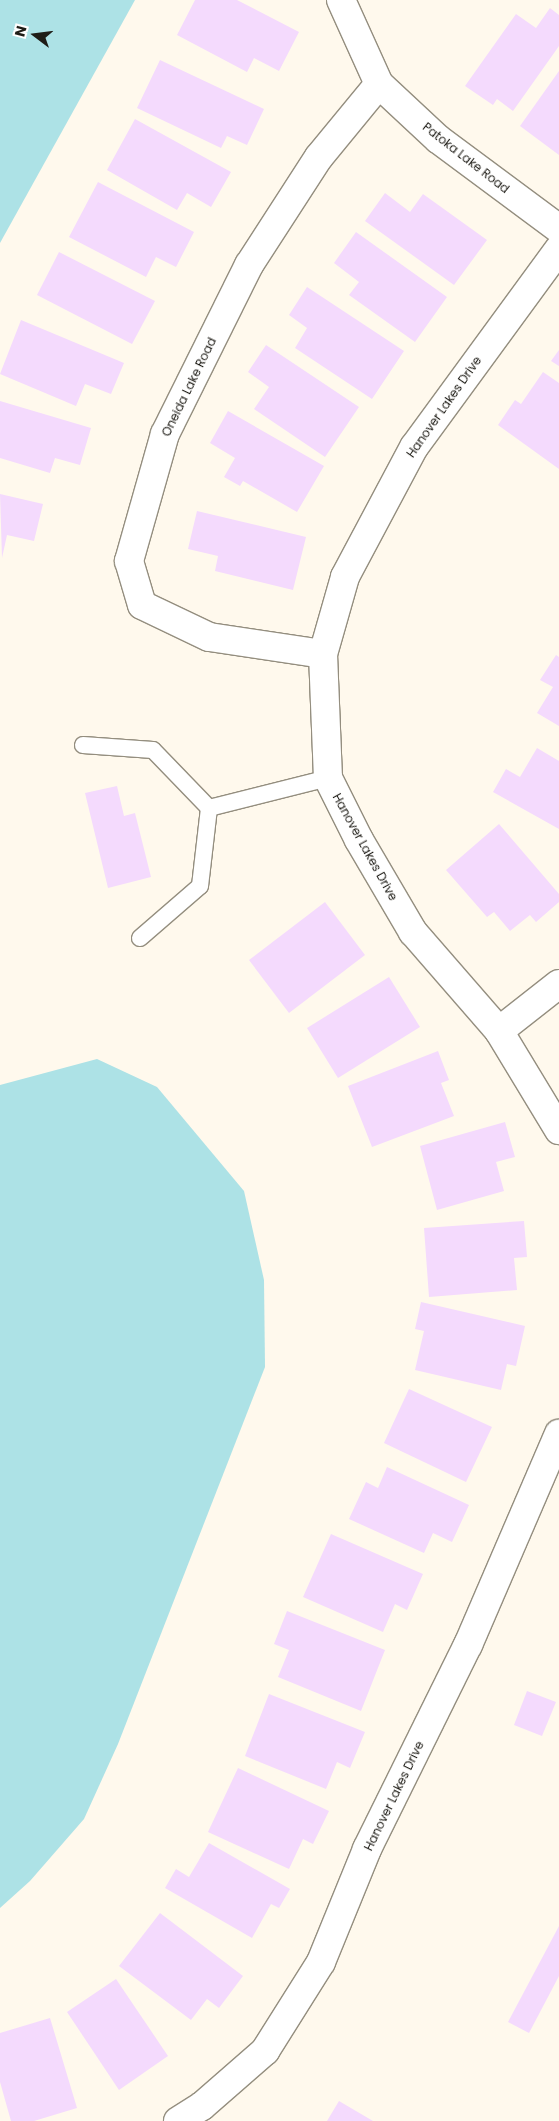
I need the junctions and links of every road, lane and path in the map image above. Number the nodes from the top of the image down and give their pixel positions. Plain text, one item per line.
1 (341, 0) edge
2 (379, 84) junction
3 (559, 229) edge
4 (559, 249) edge
5 (323, 654) junction
6 (84, 745) dead end
7 (328, 778) junction
8 (209, 808) junction
9 (140, 938) dead end
10 (559, 984) edge
11 (499, 1031) junction
12 (559, 1130) edge
13 (559, 1434) edge
14 (178, 2121) edge

1 - 2 street, Patoka Lake Road
2 - 3 street, Patoka Lake Road
2 - 5 street, Oneida Lake Road
4 - 5 street, Hanover Lakes Drive
5 - 7 street, Hanover Lakes Drive
6 - 8 lane
7 - 8 lane
7 - 11 street, Hanover Lakes Drive
8 - 9 lane
10 - 11 street
11 - 12 street, Hanover Lakes Drive
13 - 14 street, Hanover Lakes Drive

